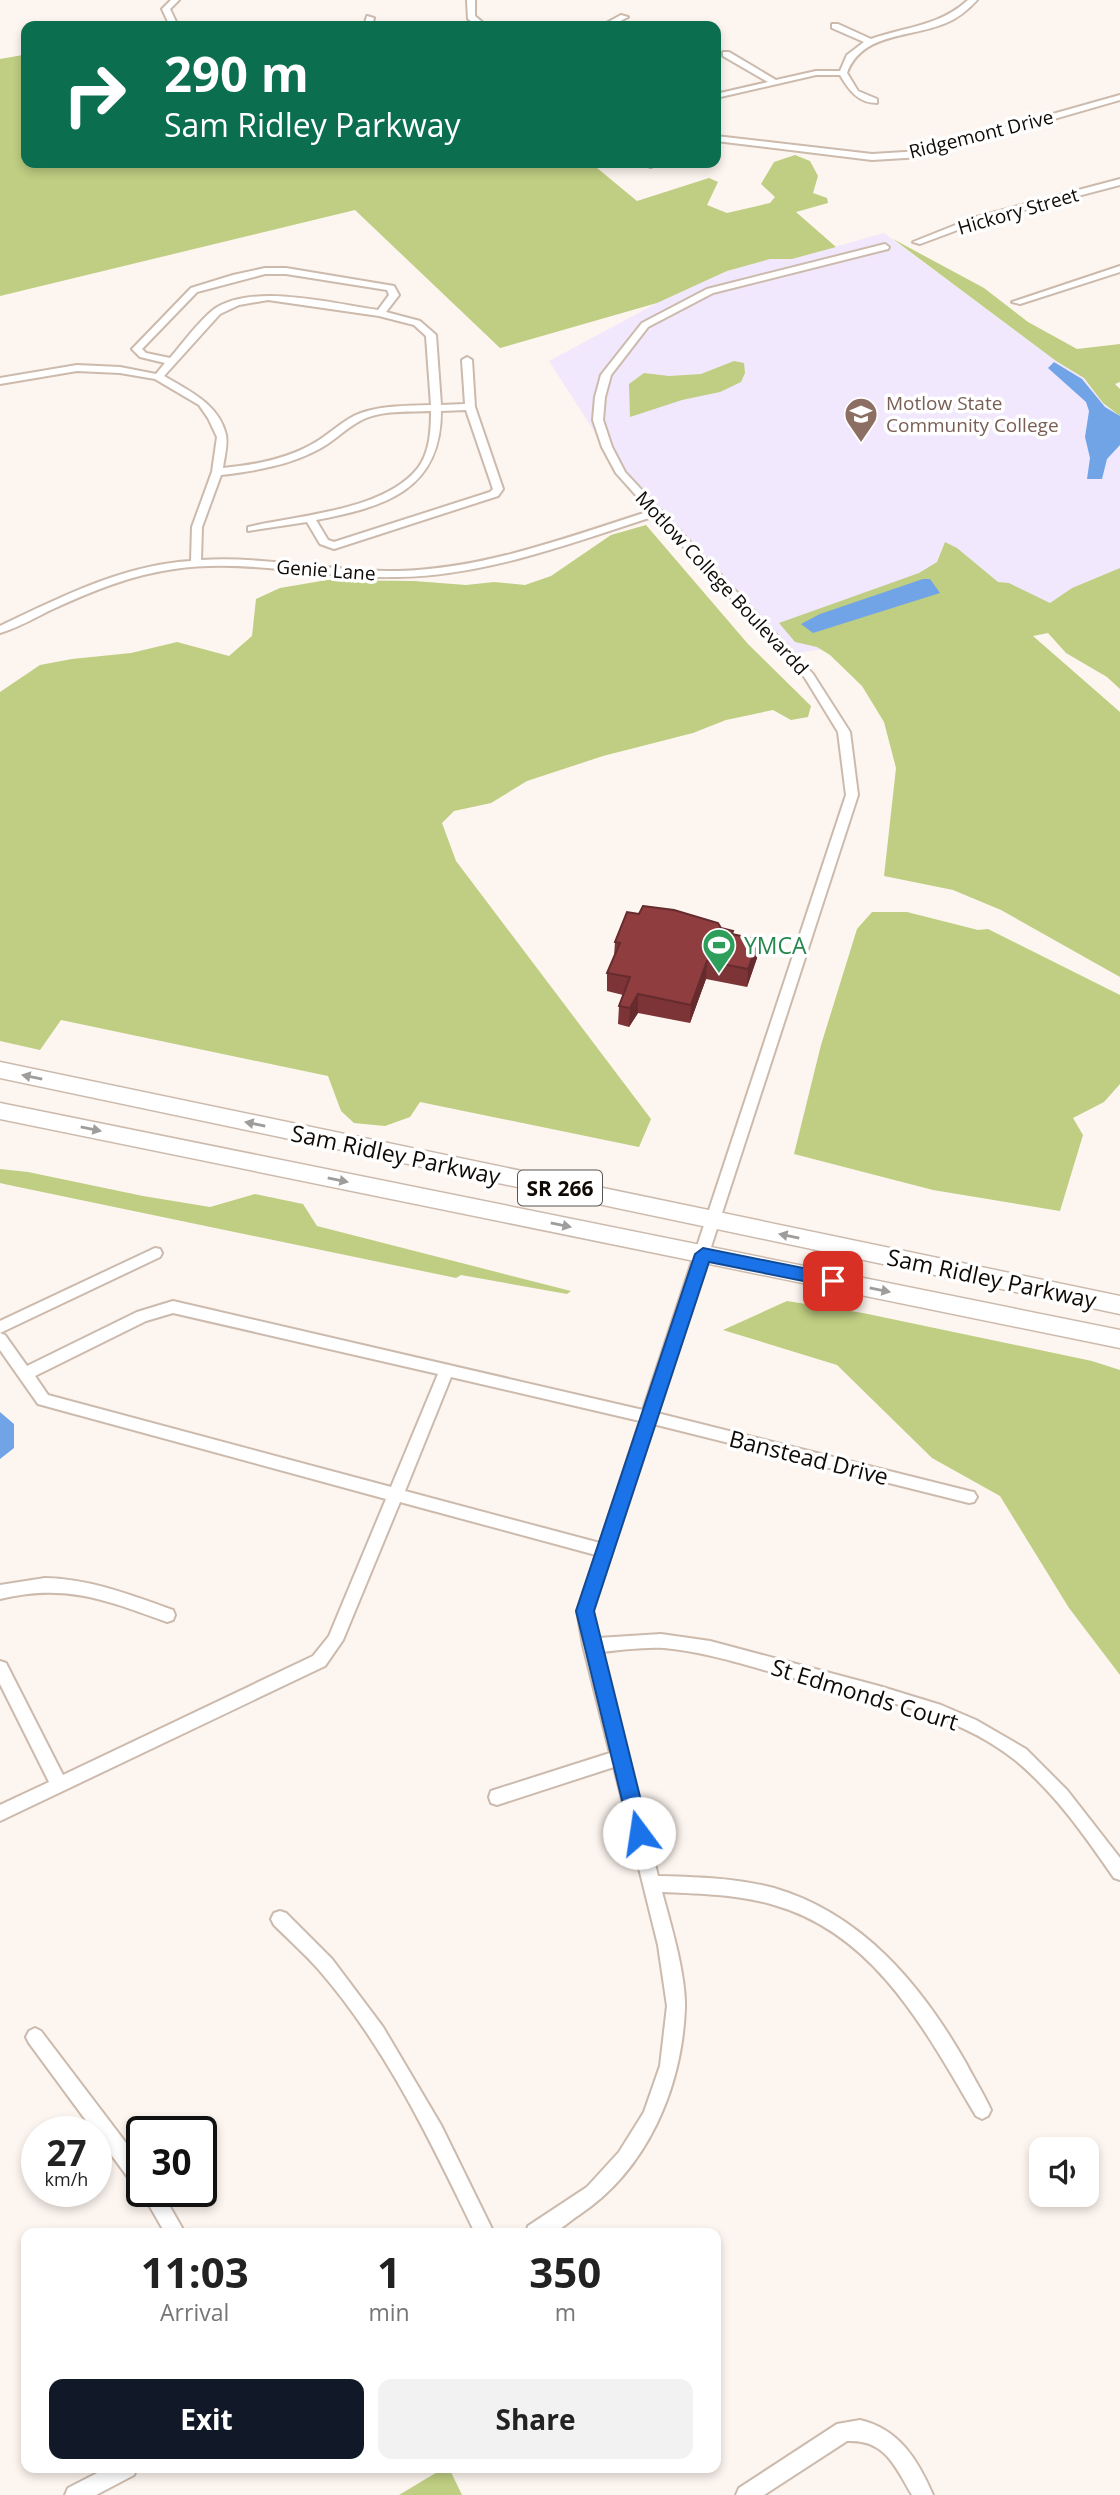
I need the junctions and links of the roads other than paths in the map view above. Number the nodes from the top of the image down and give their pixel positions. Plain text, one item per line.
1 (176, 0) edge
2 (471, 0) edge
3 (973, 0) edge
4 (624, 18) dead end
5 (172, 21) edge
6 (476, 21) edge
7 (617, 21) edge
8 (835, 26) dead end
9 (872, 43) junction
10 (726, 54) dead end
11 (843, 72) junction
12 (773, 81) junction
13 (721, 95) edge
14 (1120, 97) edge
15 (874, 101) dead end
16 (721, 140) edge
17 (1120, 182) edge
18 (917, 242) dead end
19 (885, 247) dead end
20 (1120, 269) edge
21 (1017, 302) dead end
22 (380, 313) junction
23 (467, 360) dead end
24 (173, 362) junction
25 (158, 377) junction
26 (0, 381) edge
27 (470, 407) junction
28 (435, 410) junction
29 (217, 472) junction
30 (656, 512) junction
31 (309, 516) junction
32 (251, 529) dead end
33 (196, 564) junction
34 (0, 630) edge
35 (0, 1070) edge
36 (0, 1111) edge
37 (715, 1221) junction
38 (155, 1253) dead end
39 (703, 1254) junction
40 (1120, 1305) edge
41 (0, 1327) edge
42 (0, 1339) edge
43 (1120, 1339) edge
44 (447, 1370) junction
45 (25, 1374) junction
46 (648, 1418) junction
47 (394, 1493) junction
48 (970, 1497) dead end
49 (605, 1551) junction
50 (0, 1592) edge
51 (167, 1615) dead end
52 (591, 1645) junction
53 (0, 1668) edge
54 (620, 1757) junction
55 (59, 1785) junction
56 (497, 1797) dead end
57 (0, 1813) edge
58 (1120, 1872) edge
59 (652, 1884) junction
60 (280, 1919) dead end
61 (35, 2037) dead end
62 (982, 2110) dead end
63 (126, 2159) edge
64 (160, 2207) edge
65 (173, 2228) edge
66 (483, 2228) edge
67 (543, 2228) edge
68 (117, 2473) edge
69 (75, 2495) edge
70 (746, 2495) edge
71 (923, 2495) edge

1 - 5 street
2 - 6 street
3 - 9 street
4 - 7 street
8 - 9 street
9 - 11 street
10 - 12 street
11 - 12 street
11 - 15 street
12 - 13 street
14 - 16 street, Ridgemont Drive
17 - 18 street, Hickory Street
19 - 30 street, Motlow College Boulevardd
20 - 21 street
22 - 24 street
22 - 24 street
22 - 28 street
23 - 27 street
24 - 25 street
25 - 26 street
25 - 29 street
27 - 28 street
27 - 31 street
28 - 29 street
28 - 31 street
29 - 33 street
30 - 33 street, Genie Lane
30 - 37 street, Motlow College Boulevardd
31 - 32 street
33 - 34 street, Genie Lane
37 -> 35 main road, Sam Ridley Parkway / SR 266
36 -> 39 main road, Sam Ridley Parkway / SR 266
37 - 39 street, Motlow College Boulevardd
40 -> 37 main road, Sam Ridley Parkway / SR 266
38 - 41 street
39 -> 43 main road, Sam Ridley Parkway / SR 266
39 - 46 street, Motlow College Boulevardd
42 - 45 street
44 - 45 street, Banstead Drive
44 - 46 street, Banstead Drive
44 - 47 street
45 - 47 street
46 - 48 street, Banstead Drive
46 - 49 street, Motlow College Boulevardd
47 - 49 street
47 - 55 street
49 - 52 street, Motlow College Boulevardd
50 - 51 street
52 - 54 street, Motlow College Boulevardd
52 - 58 street, St Edmonds Court
53 - 55 street
54 - 56 street
54 - 59 street, Motlow College Boulevardd
55 - 57 street
59 - 62 street
59 - 67 street, Motlow College Boulevardd
60 - 66 street
61 - 63 street
64 - 65 street
68 - 69 street
70 - 71 street

